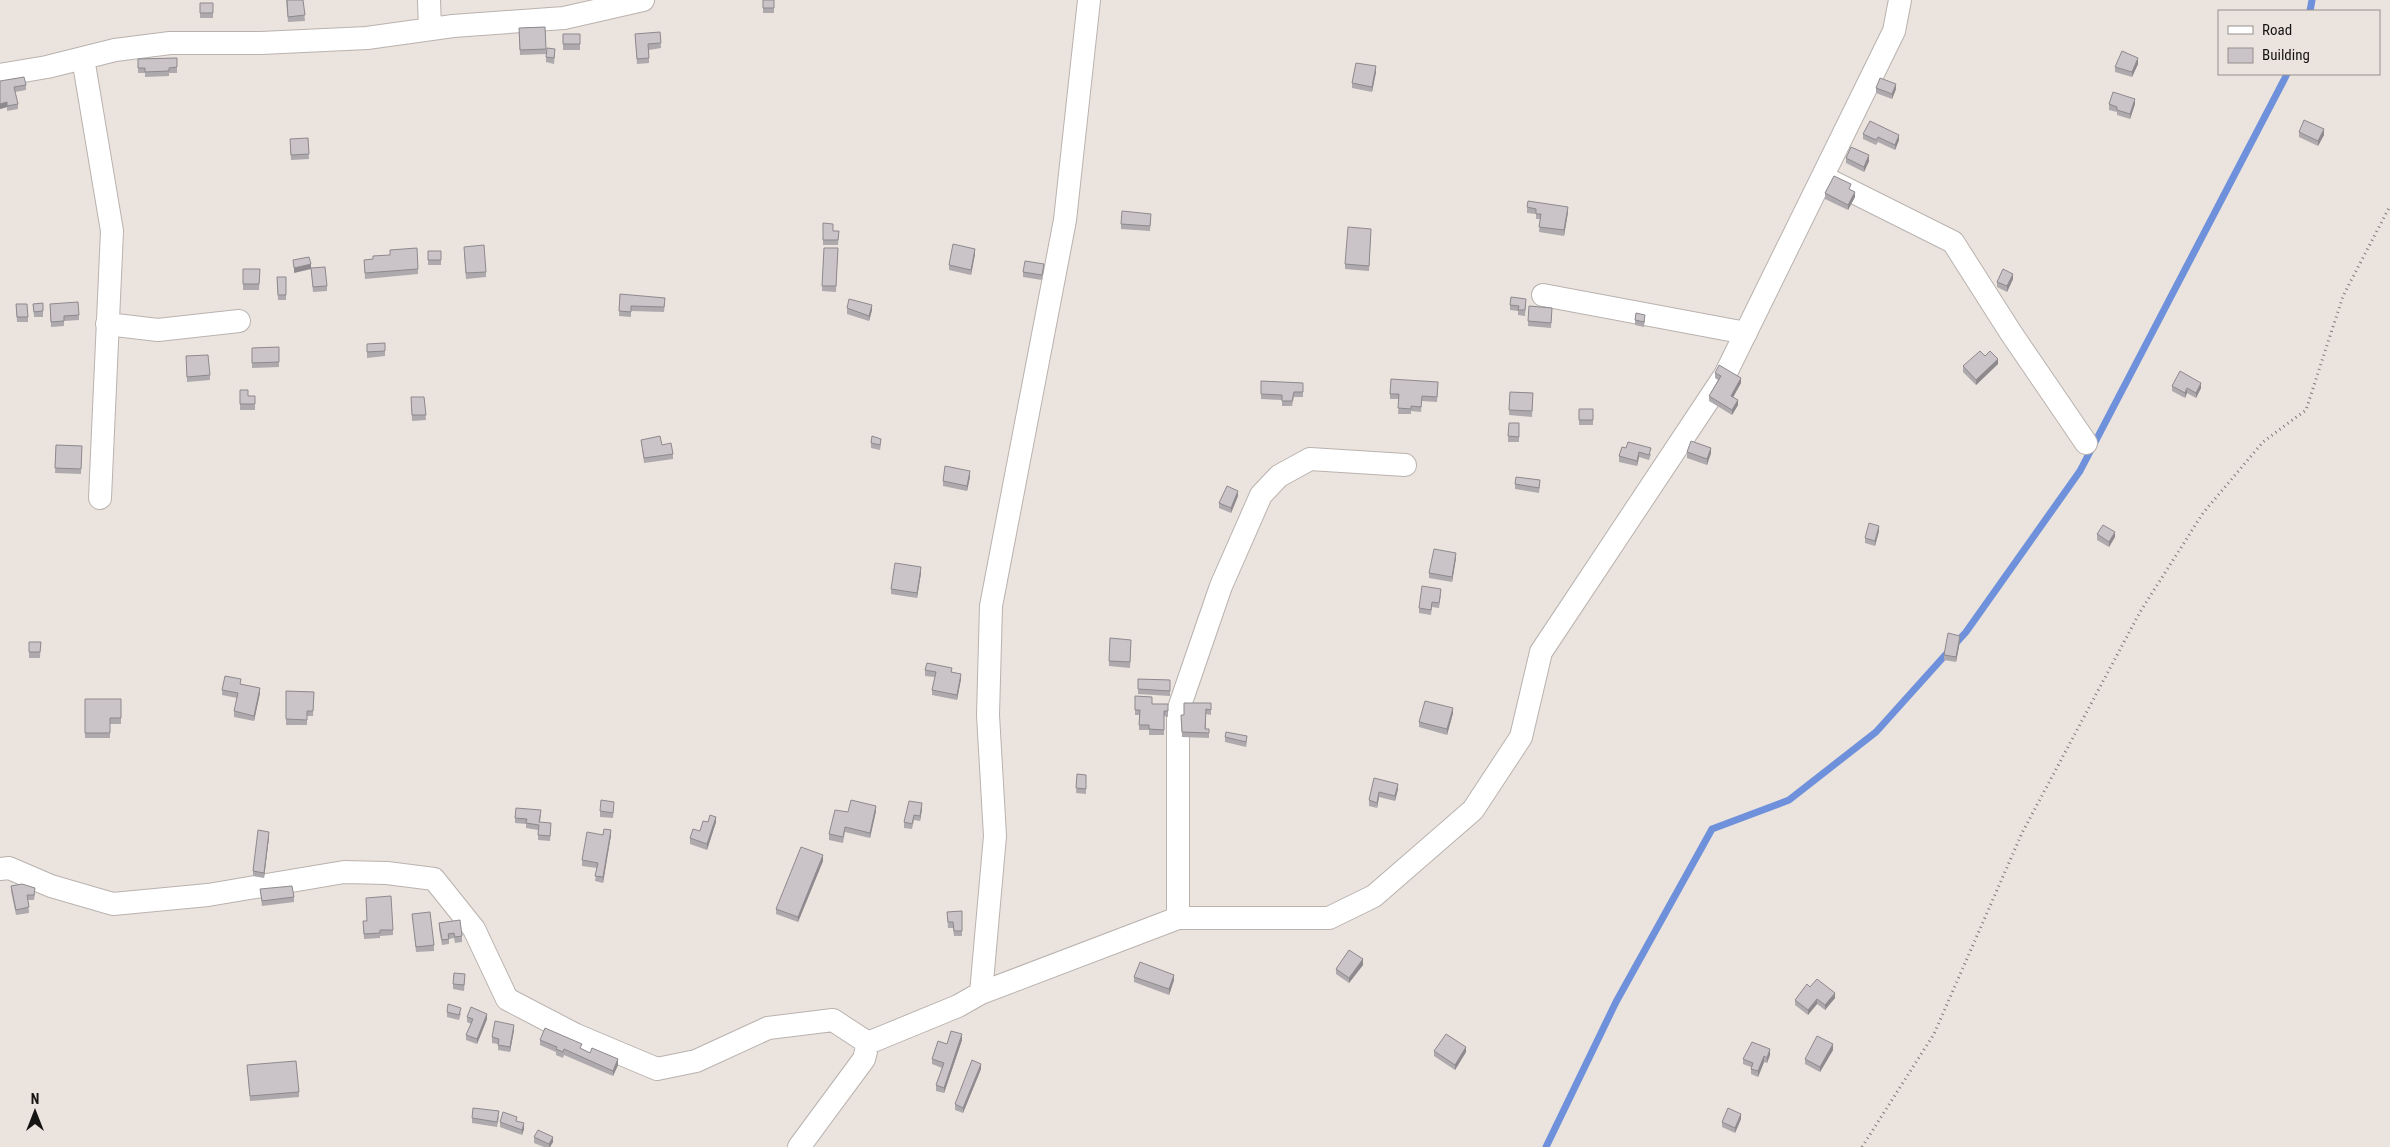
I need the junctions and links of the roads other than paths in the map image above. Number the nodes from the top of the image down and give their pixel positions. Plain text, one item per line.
1 (429, 0) edge
2 (643, 0) edge
3 (1090, 0) edge
4 (1900, 0) edge
5 (430, 29) junction
6 (83, 58) junction
7 (0, 75) edge
8 (1823, 177) junction
9 (1543, 295) dead end
10 (239, 321) dead end
11 (107, 324) junction
12 (1746, 333) junction
13 (2086, 443) dead end
14 (1405, 465) dead end
15 (100, 498) dead end
16 (0, 869) edge
17 (1178, 918) junction
18 (981, 993) junction
19 (868, 1043) junction
20 (799, 1147) edge

1 - 5 street
2 - 5 street
3 - 18 street
4 - 8 street
5 - 6 street
6 - 7 street
6 - 11 street
8 - 12 street
8 - 13 street
9 - 12 street
10 - 11 street
11 - 15 street
12 - 17 street
14 - 17 street
16 - 19 street
17 - 18 street
18 - 19 street
19 - 20 street

